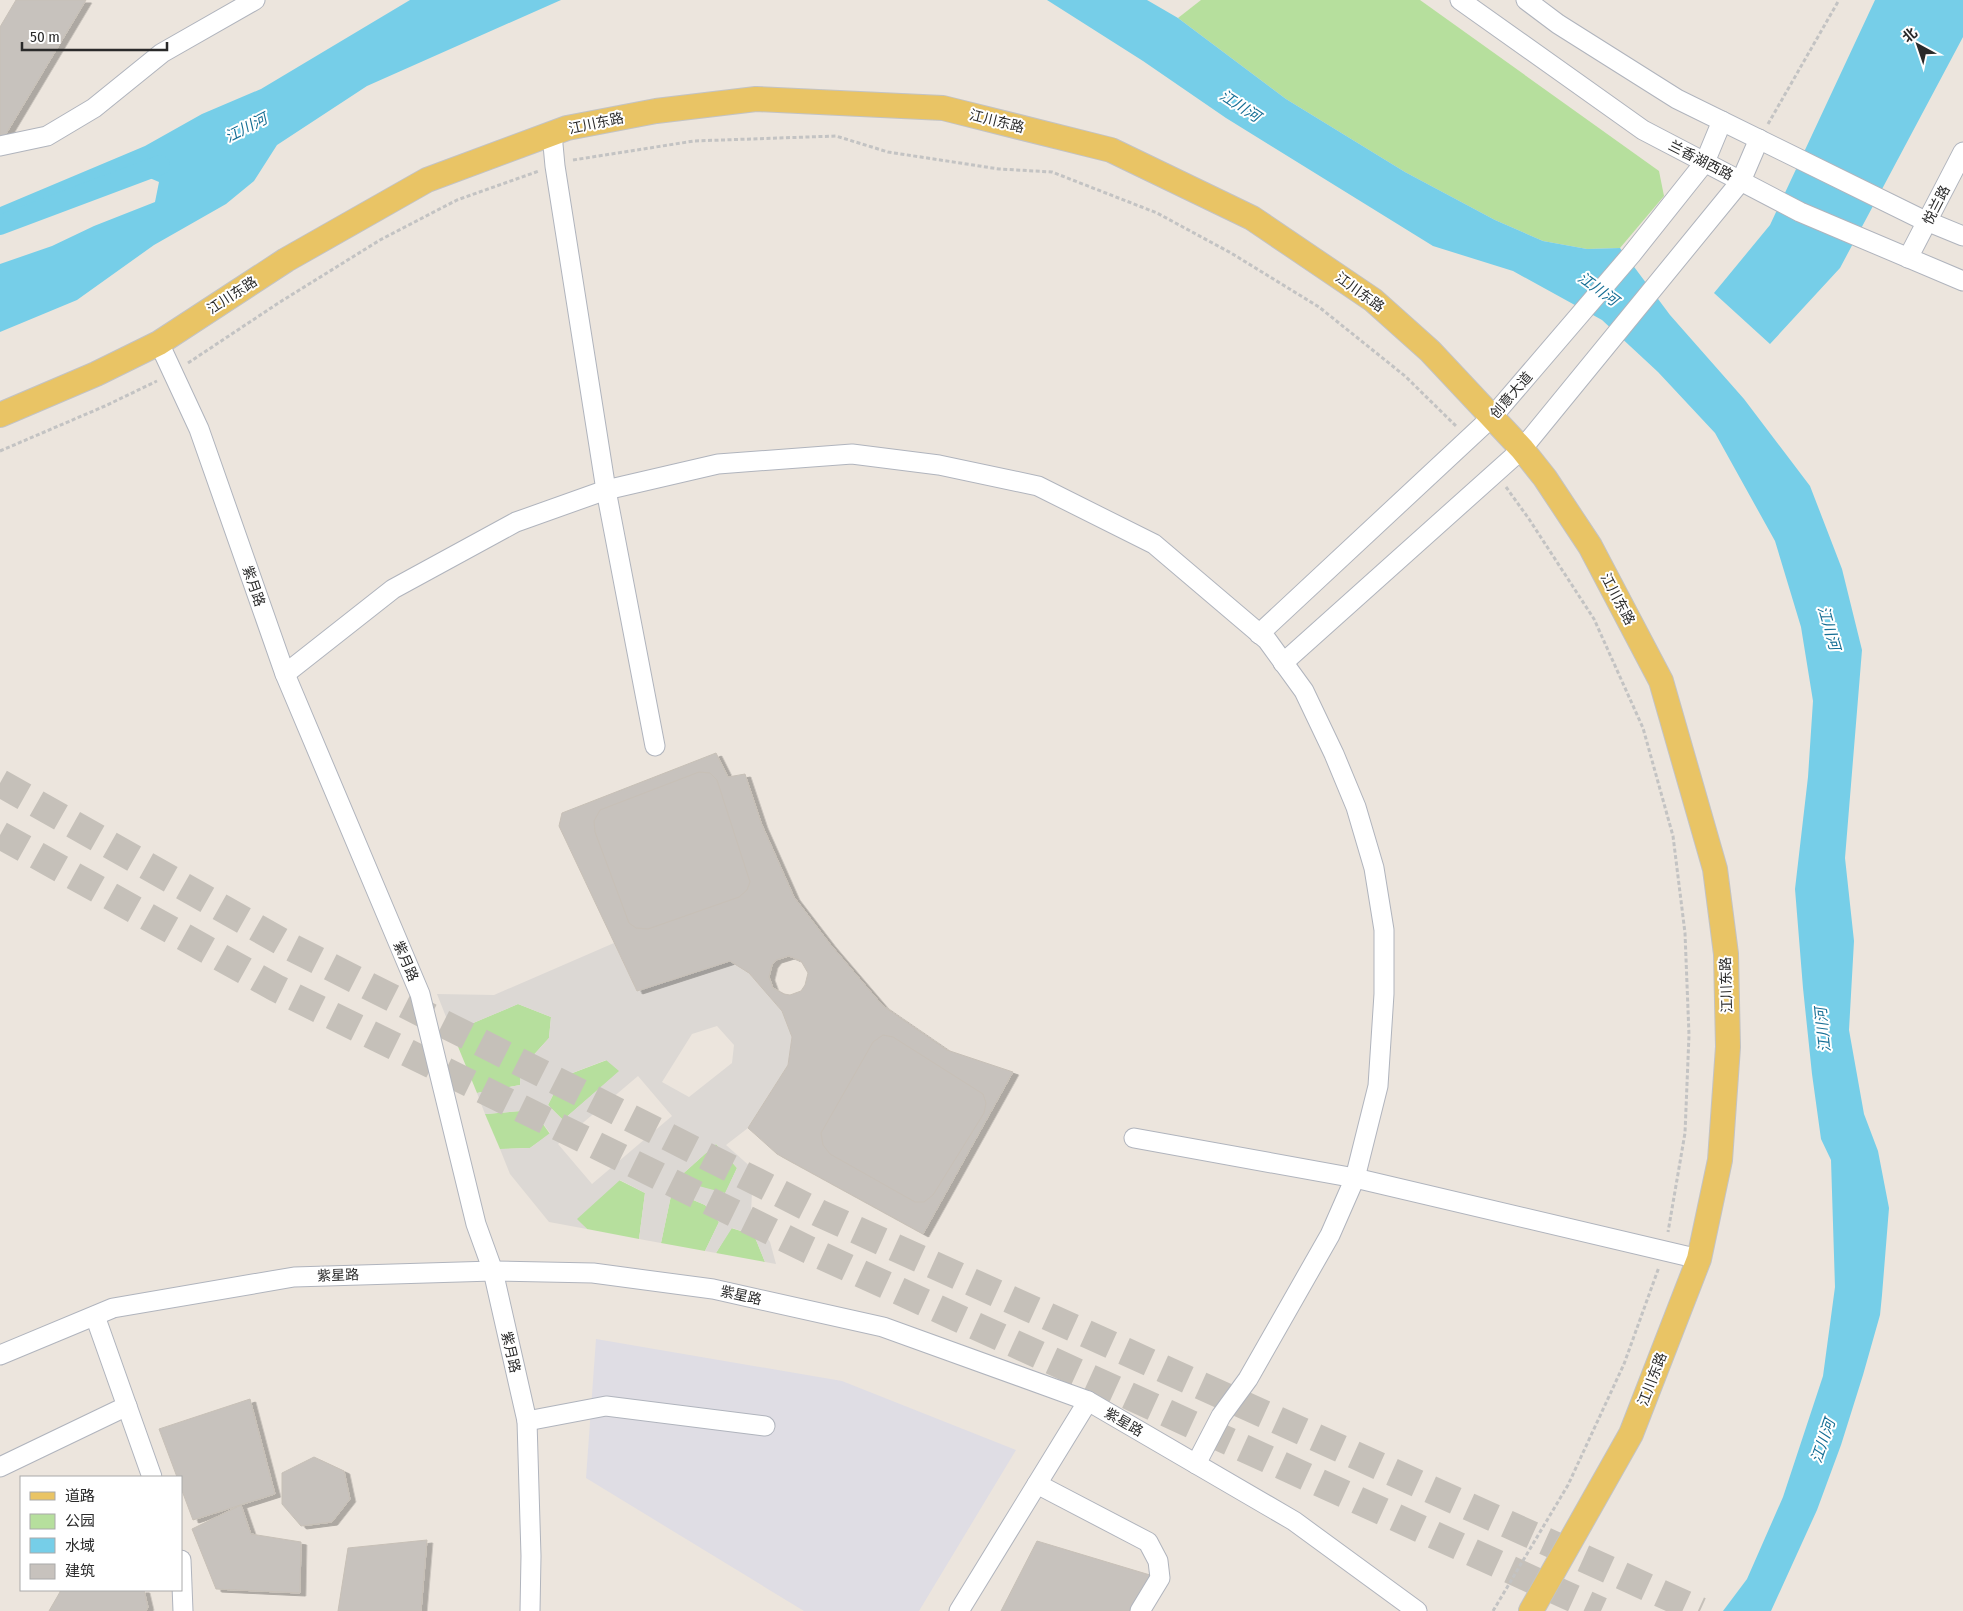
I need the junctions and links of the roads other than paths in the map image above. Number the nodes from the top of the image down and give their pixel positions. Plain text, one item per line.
1 (255, 0) edge
2 (1460, 0) edge
3 (1526, 0) edge
4 (1722, 121) junction
5 (552, 134) junction
6 (1759, 139) junction
7 (0, 146) edge
8 (1963, 152) edge
9 (1705, 162) junction
10 (1741, 181) junction
11 (1927, 221) junction
12 (1963, 236) edge
13 (1908, 258) junction
14 (1963, 281) edge
15 (158, 343) junction
16 (0, 415) edge
17 (1493, 416) junction
18 (1522, 448) junction
19 (606, 490) junction
20 (1259, 634) junction
21 (1283, 663) junction
22 (285, 674) junction
23 (655, 746) dead end
24 (1134, 1138) dead end
25 (1355, 1178) junction
26 (1699, 1259) junction
27 (492, 1271) junction
28 (95, 1316) junction
29 (0, 1355) edge
30 (1088, 1401) junction
31 (127, 1406) junction
32 (527, 1421) junction
33 (765, 1426) dead end
34 (1196, 1464) junction
35 (0, 1467) edge
36 (152, 1476) edge
37 (1037, 1484) junction
38 (182, 1567) edge
39 (188, 1611) edge
40 (530, 1611) edge
41 (959, 1611) edge
42 (1140, 1611) edge
43 (1417, 1611) edge
44 (1531, 1611) edge

1 - 7 street
2 - 9 street, 兰香湖西路
3 - 4 street
4 - 6 street
4 - 9 street, 创意大道
5 - 15 main road, 江川东路
5 - 17 main road, 江川东路
5 - 19 street
6 - 10 street
6 - 11 street
8 - 11 street, 悦兰路
9 - 10 street, 兰香湖西路
9 - 17 street, 创意大道
10 - 13 street, 兰香湖西路
10 - 18 street
11 - 12 street
11 - 13 street, 悦兰路
13 - 14 street, 兰香湖西路
15 - 16 main road, 江川东路
15 - 22 street, 紫月路
17 - 18 main road, 江川东路
17 - 20 street, 创意大道
18 - 21 street
18 - 26 main road, 江川东路
19 - 20 street
19 - 22 street
19 - 23 street
20 - 21 street
21 - 25 street
22 - 27 street, 紫月路
24 - 25 street
25 - 26 street
25 - 34 street
26 - 44 main road, 江川东路
27 - 28 street, 紫星路
27 - 30 street, 紫星路
27 - 32 street, 紫月路
28 - 29 street, 紫星路
28 - 31 street
30 - 34 street, 紫星路
30 - 37 street
31 - 35 street
31 - 36 street
32 - 33 street
32 - 40 street, 紫月路
34 - 43 street, 紫星路
37 - 41 street
37 - 42 street
38 - 39 street

